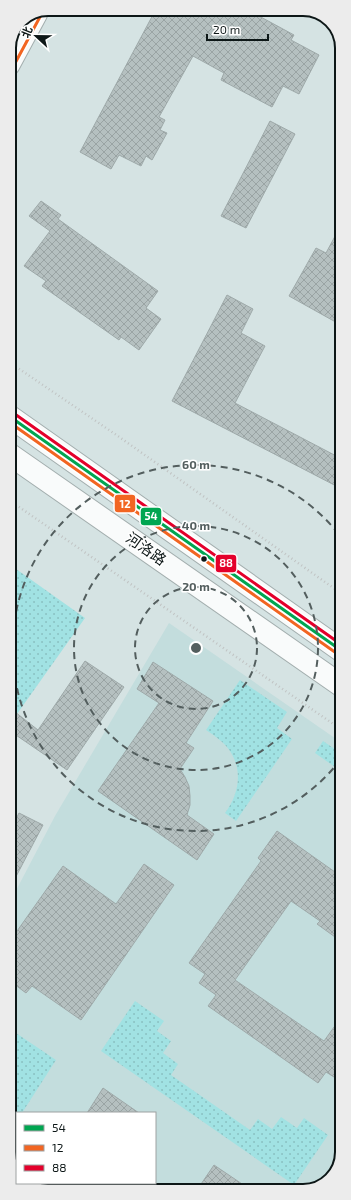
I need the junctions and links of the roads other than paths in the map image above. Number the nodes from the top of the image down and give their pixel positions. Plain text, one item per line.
1 (34, 19) edge
2 (16, 52) edge
3 (16, 421) edge
4 (16, 459) edge
5 (335, 646) edge
6 (335, 681) edge

1 - 2 street
3 - 5 main road, 河洛路
4 - 6 main road, 河洛路

